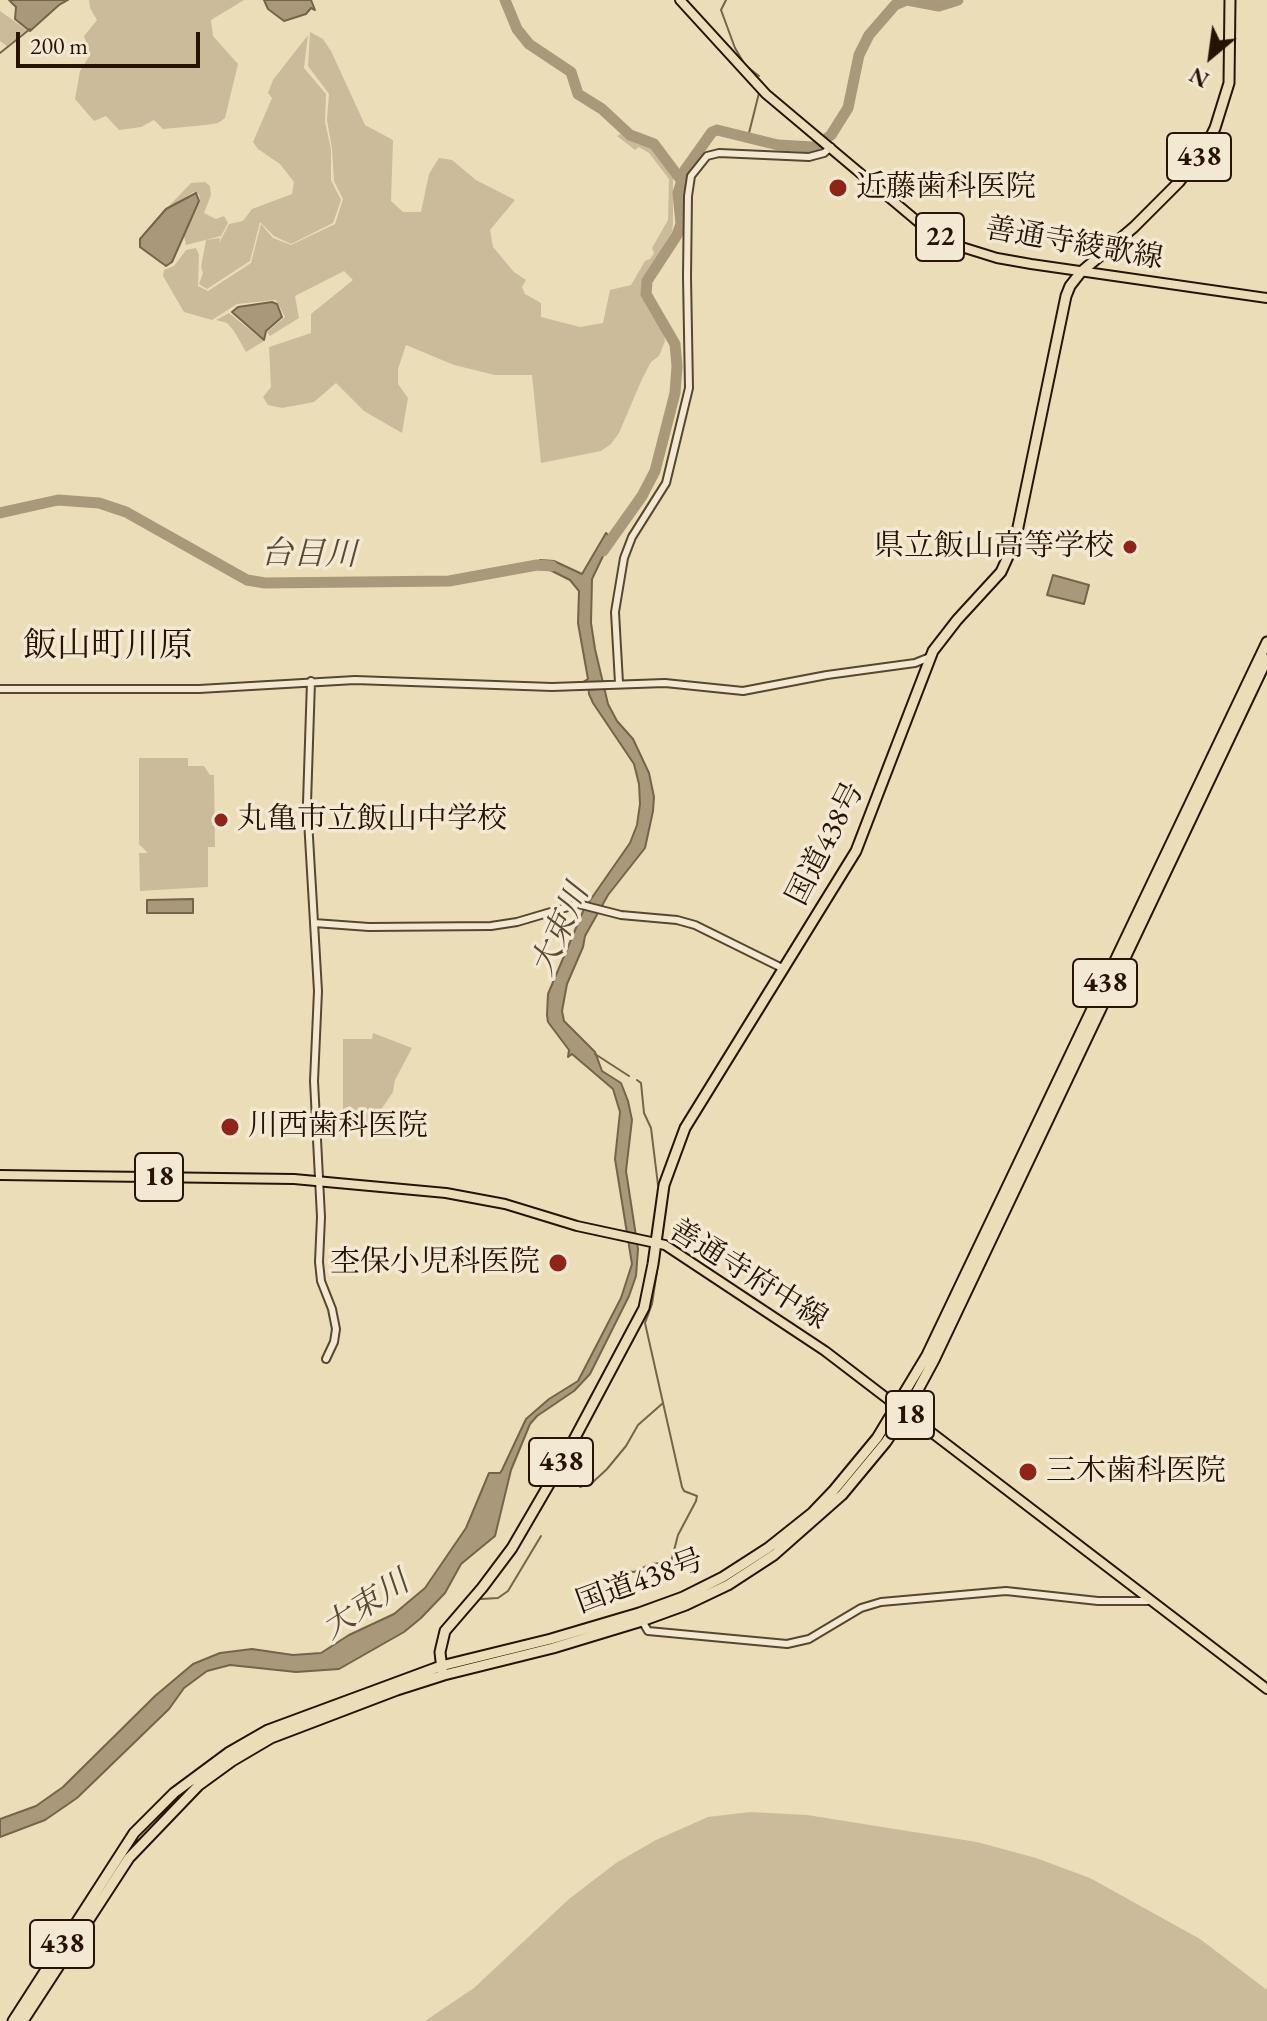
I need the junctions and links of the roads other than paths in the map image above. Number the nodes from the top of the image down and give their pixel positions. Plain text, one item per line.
1 (680, 0) edge
2 (1230, 0) edge
3 (830, 146) junction
4 (1081, 272) junction
5 (1267, 298) edge
6 (1267, 642) edge
7 (930, 657) junction
8 (1267, 659) edge
9 (311, 681) junction
10 (619, 683) junction
11 (0, 689) edge
12 (314, 923) junction
13 (784, 969) junction
14 (0, 1175) edge
15 (318, 1181) junction
16 (656, 1243) junction
17 (326, 1359) dead end
18 (902, 1409) junction
19 (1154, 1601) junction
20 (641, 1617) junction
21 (442, 1670) junction
22 (1267, 1689) edge
23 (13, 2021) edge
24 (23, 2021) edge

1 - 3 main road, 善通寺綾歌線 / 22
2 - 4 highway, 国道438号 / 438
3 - 4 main road, 善通寺綾歌線 / 22
3 - 10 street
4 - 5 main road, 善通寺綾歌線 / 22
4 - 7 highway, 国道438号 / 438
6 - 18 highway, 国道438号 / 438
7 - 10 street
7 - 13 highway, 国道438号 / 438
8 - 18 highway, 国道438号 / 438
9 - 10 street
9 - 11 street
9 - 12 street
12 - 13 street
12 - 15 street
13 - 16 highway, 国道438号 / 438
14 - 15 main road, 善通寺府中線 / 18
15 - 16 main road, 善通寺府中線 / 18
15 - 17 street
16 - 18 main road, 善通寺府中線 / 18
16 - 21 highway, 国道438号 / 438
18 - 19 main road, 善通寺府中線 / 18
18 - 20 highway, 国道438号 / 438
19 - 20 street
19 - 22 main road, 善通寺府中線 / 18
20 - 21 highway, 国道438号 / 438
21 - 23 highway, 国道438号 / 438
21 - 24 highway, 国道438号 / 438

